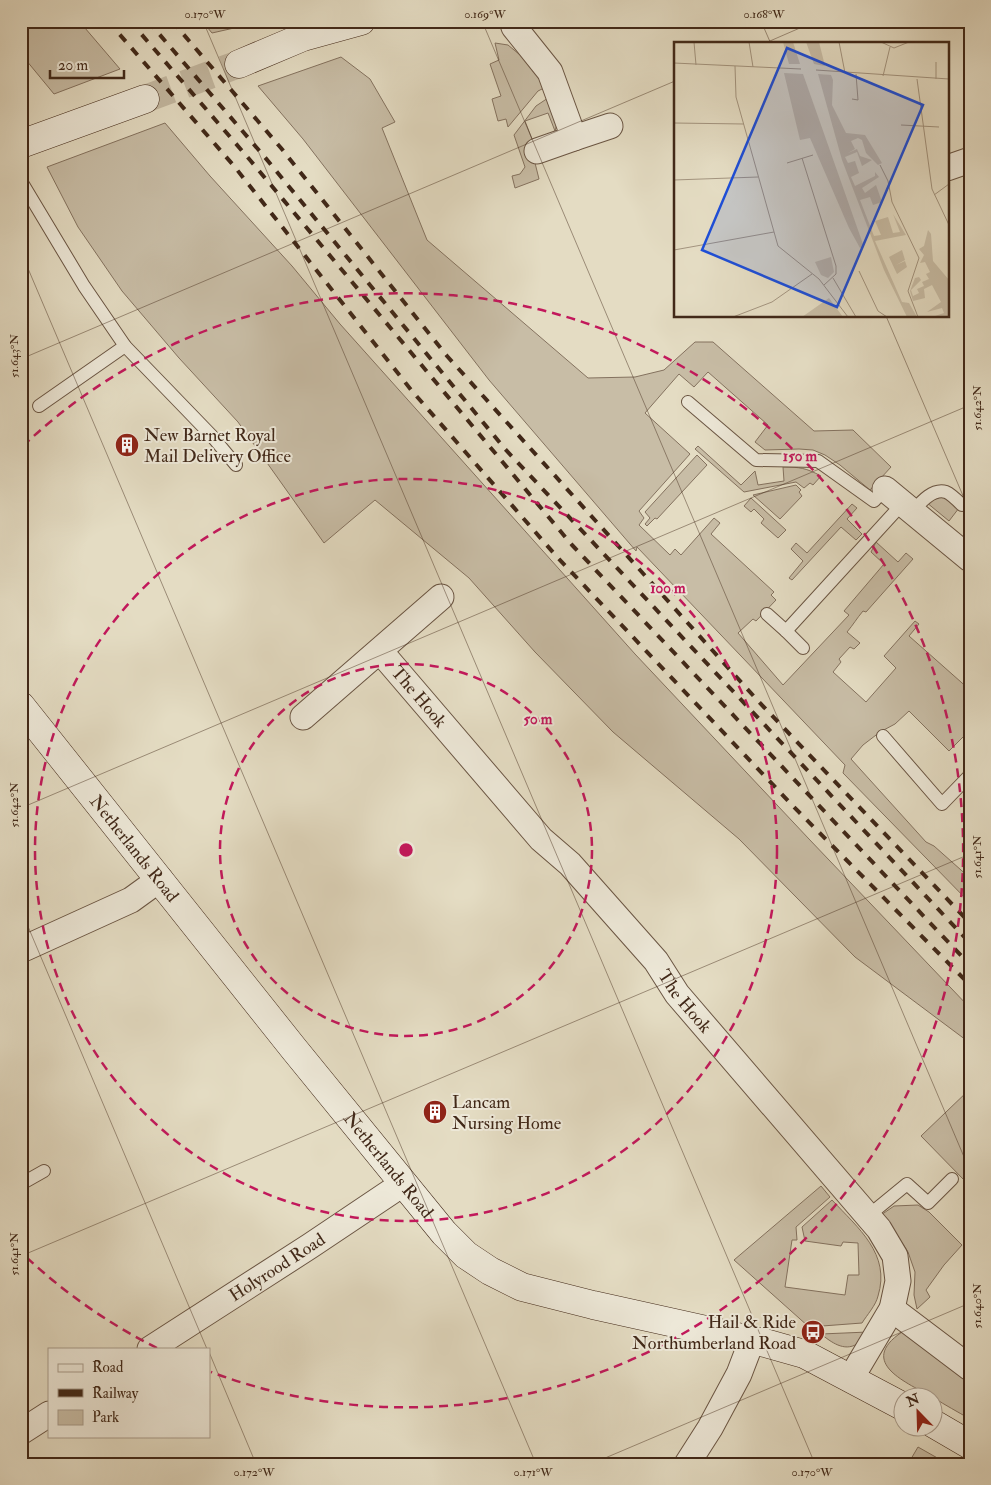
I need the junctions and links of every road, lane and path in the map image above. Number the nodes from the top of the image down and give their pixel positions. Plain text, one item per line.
1 (361, 21) edge
2 (512, 21) edge
3 (239, 64) tunnel mouth
4 (145, 99) tunnel mouth
5 (610, 126) dead end
6 (574, 138) junction
7 (21, 144) edge
8 (537, 151) dead end
9 (970, 160) edge
10 (948, 168) edge
11 (21, 181) edge
12 (125, 346) junction
13 (688, 402) dead end
14 (39, 406) dead end
15 (236, 465) dead end
16 (900, 501) junction
17 (962, 505) dead end
18 (970, 559) edge
19 (441, 598) dead end
20 (767, 614) dead end
21 (786, 631) junction
22 (803, 648) dead end
23 (380, 651) junction
24 (21, 706) edge
25 (303, 717) dead end
26 (883, 736) dead end
27 (970, 776) edge
28 (160, 879) junction
29 (21, 950) edge
30 (44, 1171) dead end
31 (952, 1179) dead end
32 (404, 1183) junction
33 (21, 1184) edge
34 (868, 1216) junction
35 (892, 1309) junction
36 (752, 1340) junction
37 (152, 1348) edge
38 (970, 1368) edge
39 (851, 1378) junction
40 (894, 1402) edge
41 (48, 1415) edge
42 (944, 1430) edge
43 (21, 1432) edge
44 (970, 1445) edge
45 (687, 1464) edge

1 - 3 street
2 - 6 street
4 - 7 street
5 - 6 street
6 - 8 street
9 - 10 street
11 - 12 lane
12 - 14 lane
12 - 15 lane
13 - 16 lane
16 - 17 lane
16 - 18 street
16 - 21 lane
19 - 23 street, The Hook
20 - 21 lane
21 - 22 lane
23 - 25 street, The Hook
23 - 34 street, The Hook
24 - 28 street, Netherlands Road
26 - 27 lane
28 - 29 street
28 - 32 street, Netherlands Road
30 - 33 lane
31 - 34 lane
32 - 36 street, Netherlands Road
32 - 37 street, Holyrood Road
34 - 35 street, The Hook
35 - 38 street
35 - 39 street, The Hook
36 - 39 street, Netherlands Road
36 - 45 street
39 - 40 street, Netherlands Road
41 - 43 street
42 - 44 street

